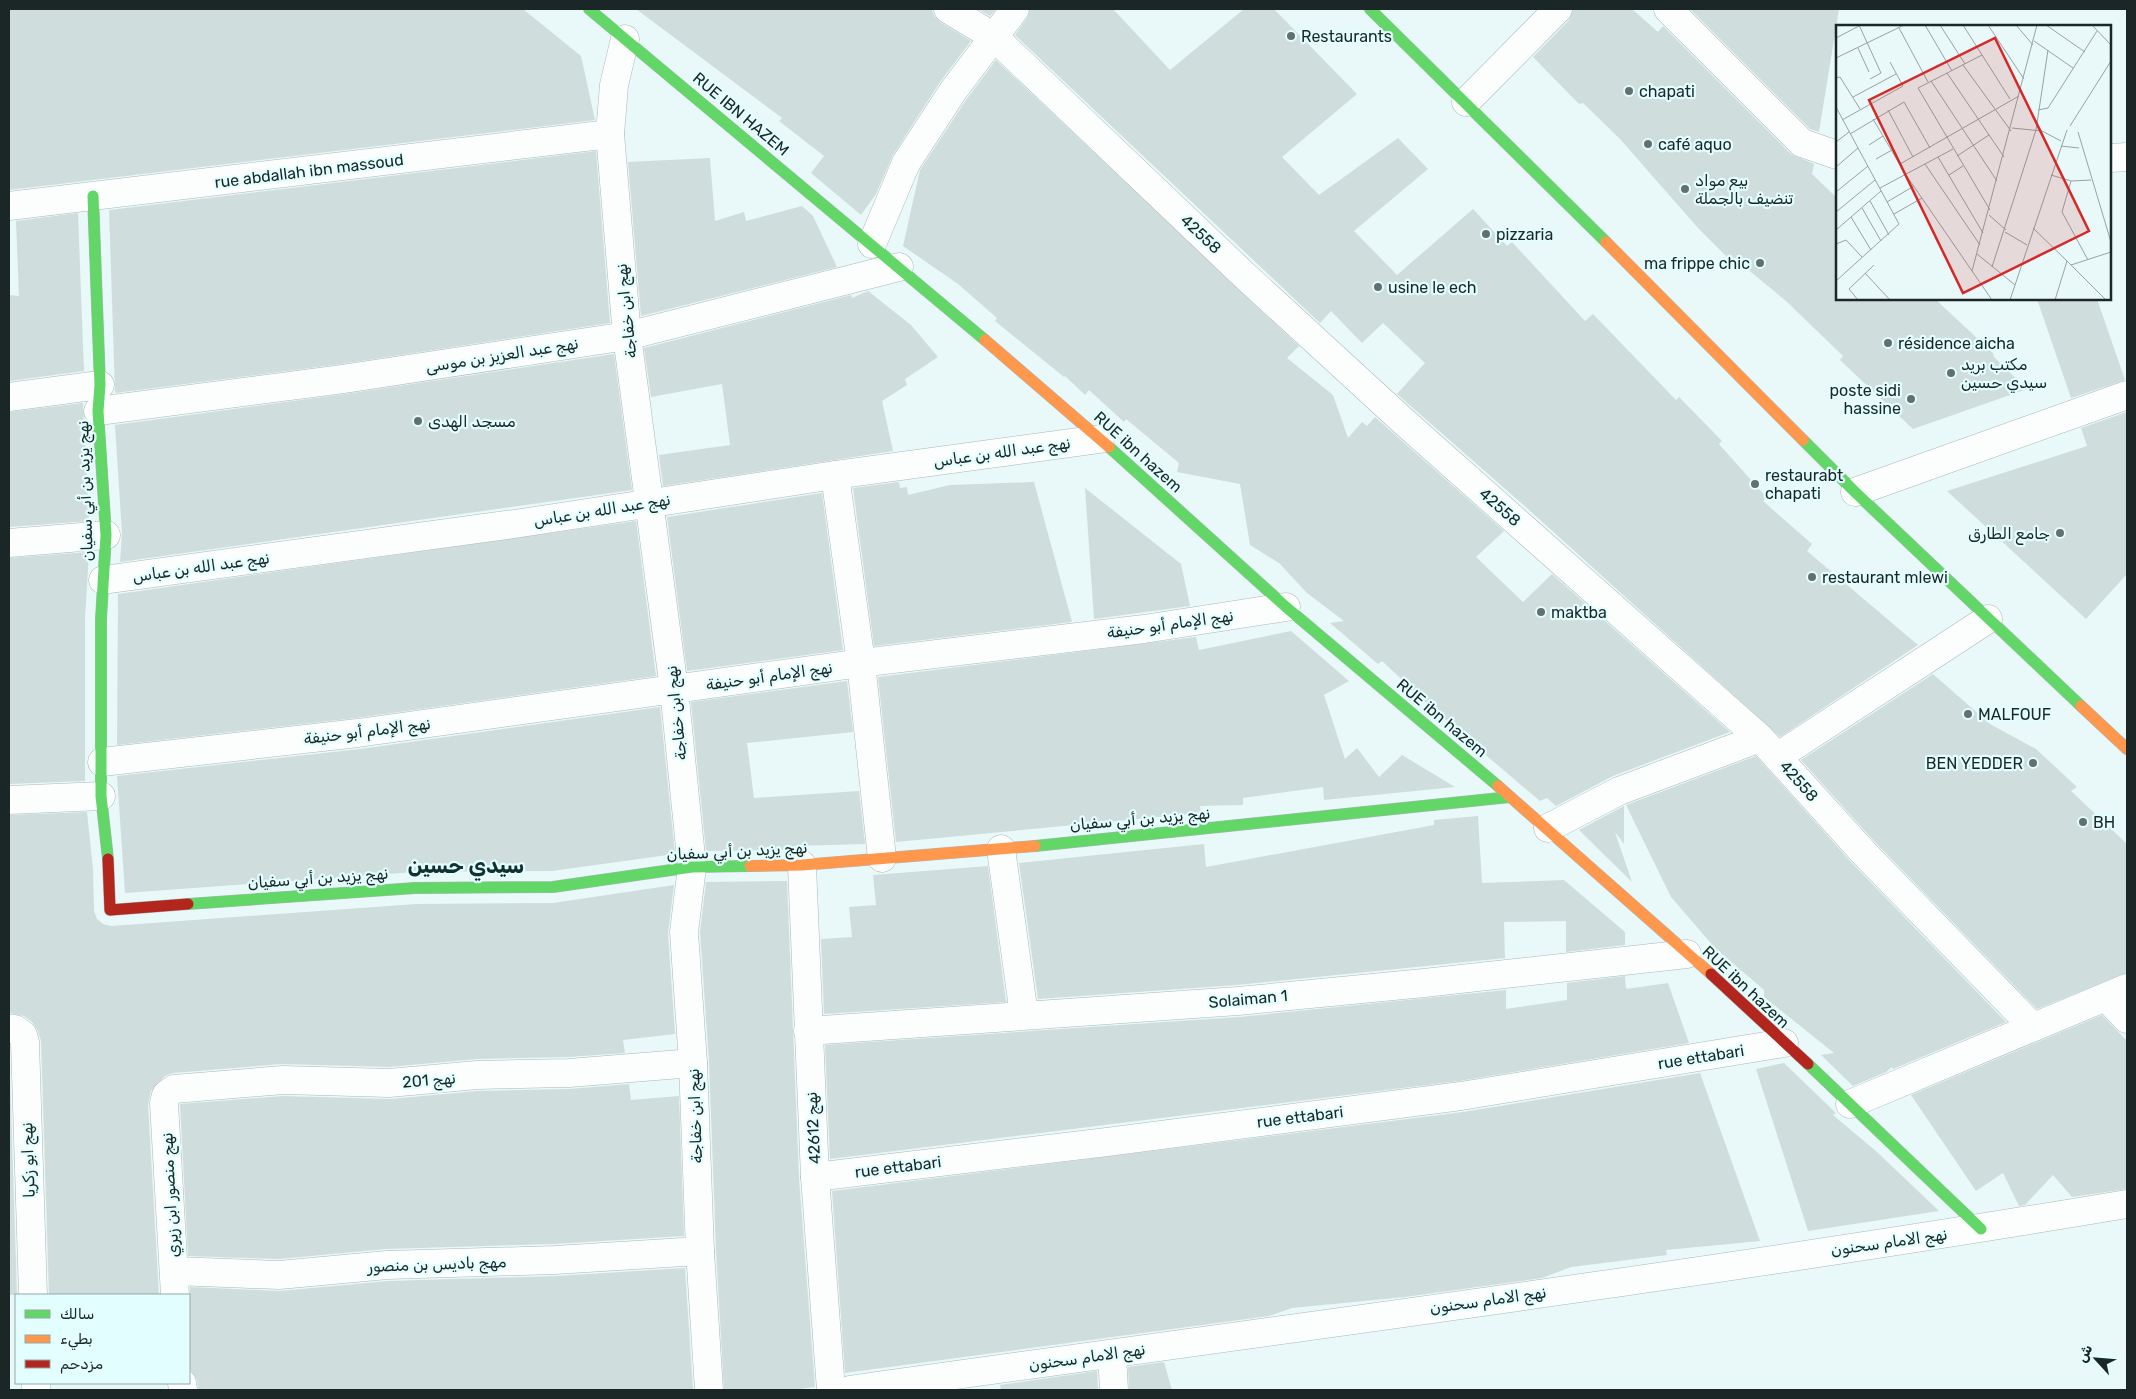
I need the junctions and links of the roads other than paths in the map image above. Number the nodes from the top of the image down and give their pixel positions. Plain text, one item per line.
1 (589, 9) edge
2 (948, 9) edge
3 (1015, 9) edge
4 (1370, 9) edge
5 (1558, 9) edge
6 (1668, 9) edge
7 (994, 37) junction
8 (625, 39) junction
9 (1466, 102) junction
10 (610, 134) junction
11 (1836, 155) edge
12 (2127, 157) edge
13 (2111, 158) edge
14 (93, 196) junction
15 (9, 206) edge
16 (872, 244) junction
17 (899, 267) junction
18 (627, 336) junction
19 (2127, 395) edge
20 (9, 397) edge
21 (99, 398) junction
22 (1100, 439) junction
23 (835, 475) junction
24 (1855, 492) junction
25 (651, 502) junction
26 (106, 535) junction
27 (9, 543) edge
28 (103, 580) junction
29 (1286, 607) junction
30 (1988, 619) junction
31 (861, 663) junction
32 (674, 689) junction
33 (1769, 748) junction
34 (2127, 749) edge
35 (102, 762) junction
36 (101, 796) junction
37 (1510, 797) junction
38 (9, 800) edge
39 (1548, 828) junction
40 (1001, 848) junction
41 (882, 858) junction
42 (802, 865) junction
43 (692, 867) junction
44 (1687, 954) junction
45 (2117, 992) edge
46 (1024, 1015) junction
47 (2127, 1019) edge
48 (2033, 1027) junction
49 (12, 1029) edge
50 (808, 1031) junction
51 (1784, 1043) junction
52 (693, 1063) junction
53 (166, 1095) joint
54 (1850, 1104) junction
55 (815, 1177) junction
56 (2127, 1204) edge
57 (1981, 1229) junction
58 (700, 1251) junction
59 (175, 1283) edge
60 (33, 1294) edge
61 (1112, 1354) junction
62 (971, 1382) edge
63 (709, 1390) edge
64 (831, 1390) edge
65 (849, 1390) edge
66 (1114, 1390) edge

1 - 8 street, RUE IBN HAZEM
2 - 7 street, 42558
3 - 7 street
4 - 9 street
5 - 9 street
6 - 11 street
7 - 16 street
7 - 33 street, 42558
8 - 10 street, نهج ابن خفاجة
8 - 16 street, RUE IBN HAZEM
9 - 24 street
10 - 14 street, rue abdallah ibn massoud
10 - 18 street, نهج ابن خفاجة
12 - 13 street
14 - 15 street, rue abdallah ibn massoud
14 - 21 street, نهج يزيد بن أبي سفيان
16 - 17 street, RUE ibn hazem
17 - 18 street, نهج عبد العزيز بن موسى
17 - 22 street, RUE ibn hazem
18 - 21 street, نهج عبد العزيز بن موسى
18 - 25 street, نهج ابن خفاجة
19 - 24 street
20 - 21 street, نهج عبد العزيز بن موسى
21 - 26 street, نهج يزيد بن أبي سفيان
22 - 23 street, نهج عبد الله بن عباس
22 - 29 street, RUE ibn hazem
23 - 25 street, نهج عبد الله بن عباس
23 - 31 street
24 - 30 street
25 - 28 street, نهج عبد الله بن عباس
25 - 32 street, نهج ابن خفاجة
26 - 27 street
26 - 28 street, نهج يزيد بن أبي سفيان
28 - 35 street, نهج يزيد بن أبي سفيان
29 - 31 street, نهج الإمام أبو حنيفة
29 - 37 street, RUE ibn hazem
30 - 33 street
30 - 34 street
31 - 32 street, نهج الإمام أبو حنيفة
31 - 41 street
32 - 35 street, نهج الإمام أبو حنيفة
32 - 43 street, نهج ابن خفاجة
33 - 39 street
33 - 48 street, 42558
35 - 36 street, نهج يزيد بن أبي سفيان
36 - 38 street
36 - 43 street, نهج يزيد بن أبي سفيان
37 - 39 street, RUE ibn hazem
37 - 40 street, نهج يزيد بن أبي سفيان
39 - 44 street, RUE ibn hazem
40 - 41 street, نهج يزيد بن أبي سفيان
40 - 46 street
41 - 42 street, نهج يزيد بن أبي سفيان
42 - 43 street, نهج يزيد بن أبي سفيان
42 - 50 street, نهج 42612
43 - 52 street, نهج ابن خفاجة
44 - 46 street, Solaiman 1
44 - 51 street, RUE ibn hazem
45 - 47 street
45 - 48 street
46 - 50 street, Solaiman 1
48 - 54 street
49 - 60 street, نهج ابو زكريا
50 - 55 street, نهج 42612
51 - 54 street, RUE ibn hazem
51 - 55 street, rue ettabari
52 - 53 street, نهج 201
52 - 58 street, نهج ابن خفاجة
53 - 59 street, نهج منصور ابن زيري
54 - 57 street, RUE ibn hazem
55 - 64 street, نهج 42612
56 - 57 street, نهج الامام سحنون
57 - 61 street, نهج الامام سحنون
58 - 59 street, مهج باديس بن منصور
58 - 63 street, نهج ابن خفاجة
61 - 62 street, نهج الامام سحنون
61 - 66 street
62 - 65 street, نهج الامام سحنون

